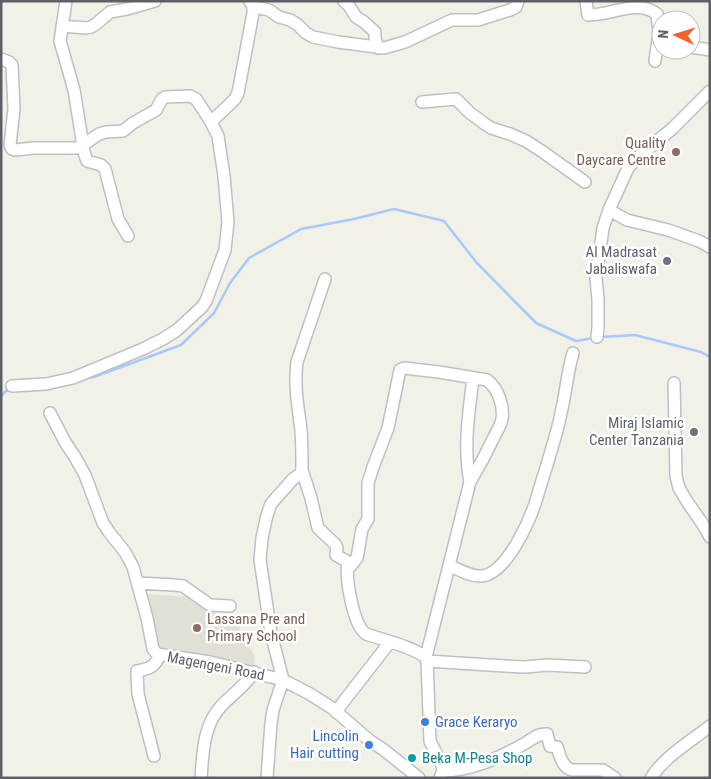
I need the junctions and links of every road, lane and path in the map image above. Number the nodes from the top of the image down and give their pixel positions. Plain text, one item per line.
1 (66, 1) edge
2 (154, 1) edge
3 (344, 1) edge
4 (518, 1) edge
5 (586, 1) edge
6 (251, 4) edge
7 (126, 5) edge
8 (651, 10) edge
9 (62, 26) junction
10 (378, 48) junction
11 (1, 59) edge
12 (710, 92) edge
13 (422, 102) dead end
14 (211, 122) junction
15 (83, 145) junction
16 (585, 182) dead end
17 (609, 210) junction
18 (128, 236) dead end
19 (710, 247) edge
20 (325, 280) dead end
21 (597, 337) dead end
22 (573, 353) dead end
23 (473, 378) junction
24 (674, 383) dead end
25 (12, 386) dead end
26 (50, 413) dead end
27 (302, 470) junction
28 (470, 482) junction
29 (710, 537) edge
30 (449, 566) junction
31 (348, 569) junction
32 (138, 583) junction
33 (230, 606) dead end
34 (390, 642) junction
35 (159, 655) junction
36 (426, 659) junction
37 (585, 667) dead end
38 (254, 672) junction
39 (283, 680) junction
40 (336, 712) junction
41 (710, 726) edge
42 (154, 756) dead end
43 (442, 774) edge
44 (202, 778) edge
45 (267, 778) edge
46 (419, 778) edge
47 (614, 778) edge
48 (651, 778) edge

1 - 9 street
2 - 7 street
3 - 10 street
4 - 10 street
5 - 8 street
6 - 10 street
6 - 14 street
7 - 9 street
9 - 15 street
11 - 15 street
12 - 17 street
13 - 16 street
14 - 15 street
14 - 25 street
15 - 18 street
17 - 19 street
17 - 21 street
20 - 27 street
22 - 30 street
23 - 28 street
23 - 28 street
23 - 31 street
24 - 29 street
26 - 32 street, Magengeni Road
27 - 31 street
27 - 39 street
28 - 30 street
30 - 36 street
31 - 34 street
32 - 33 street
32 - 35 street, Magengeni Road
34 - 36 street
34 - 40 street
35 - 38 street, Magengeni Road
35 - 42 street
36 - 37 street
36 - 43 street
38 - 39 street, Magengeni Road
38 - 44 street
39 - 40 street, Magengeni Road
39 - 45 street
40 - 46 street, Magengeni Road
41 - 48 street
43 - 47 street

